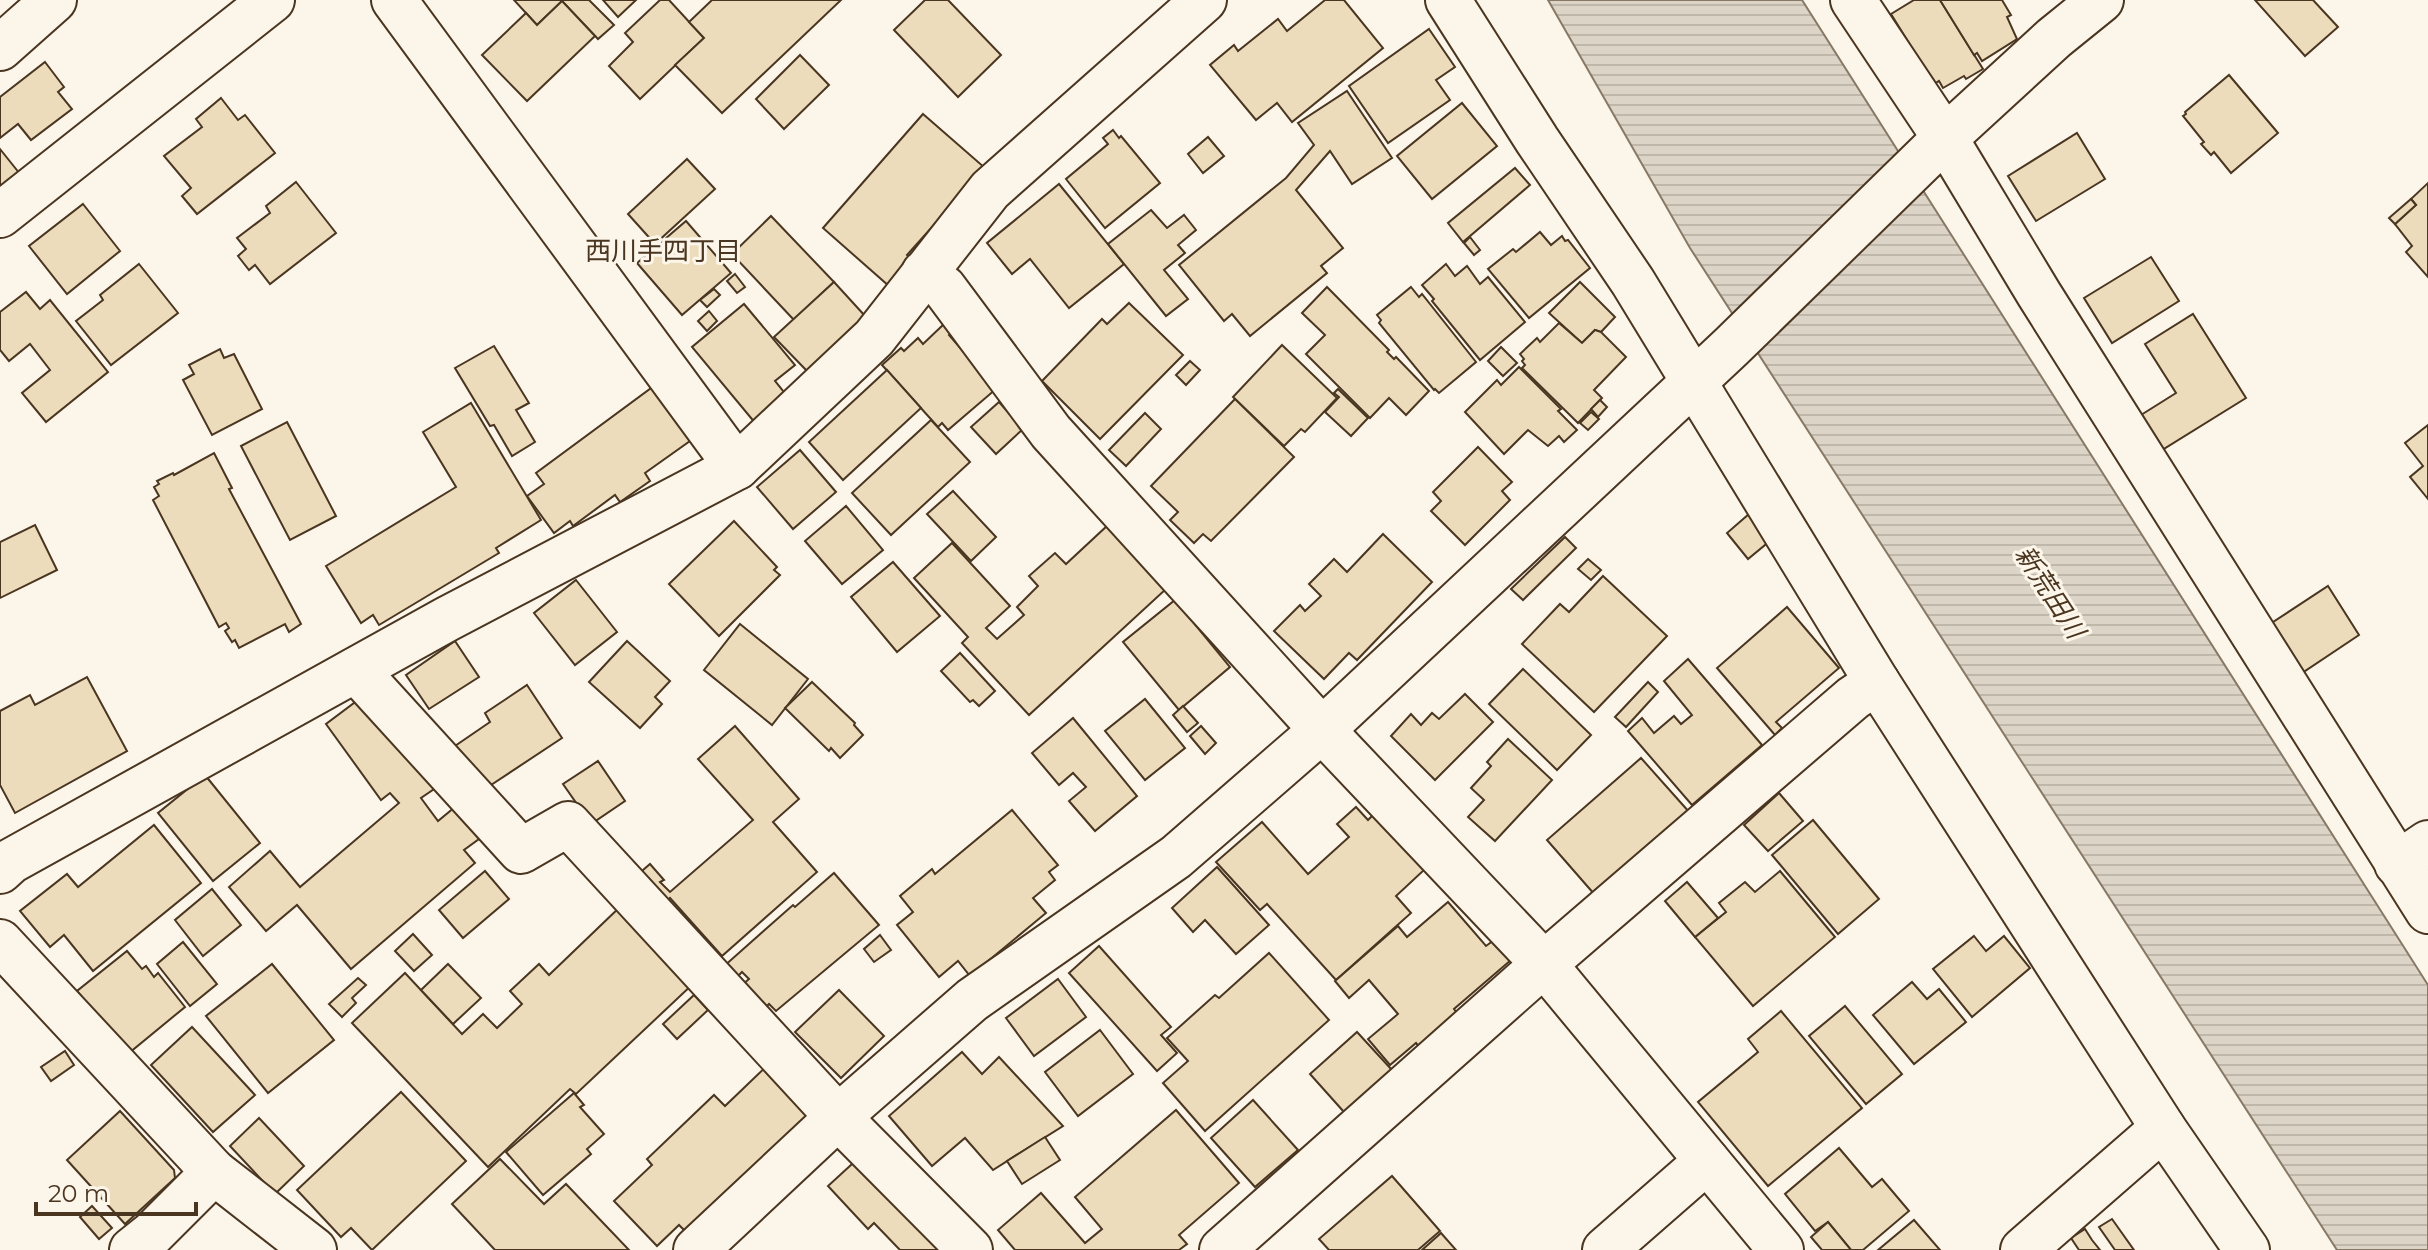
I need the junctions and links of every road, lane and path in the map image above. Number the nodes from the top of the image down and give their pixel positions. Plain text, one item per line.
1 (54, 0) edge
2 (272, 0) edge
3 (394, 0) edge
4 (1204, 0) edge
5 (1448, 0) edge
6 (1853, 0) edge
7 (2101, 0) edge
8 (0, 48) edge
9 (1935, 149) junction
10 (0, 215) edge
11 (924, 273) junction
12 (1693, 382) junction
13 (737, 467) junction
14 (356, 670) junction
15 (1877, 682) junction
16 (1322, 730) junction
17 (2413, 853) edge
18 (0, 871) edge
19 (2428, 911) edge
20 (0, 942) edge
21 (1544, 964) junction
22 (838, 1117) junction
23 (2163, 1128) junction
24 (1707, 1161) junction
25 (214, 1172) junction
26 (132, 1250) edge
27 (314, 1250) edge
28 (696, 1250) edge
29 (970, 1250) edge
30 (1222, 1250) edge
31 (1605, 1250) edge
32 (1781, 1250) edge
33 (2023, 1250) edge
34 (2247, 1250) edge

1 - 8 street
2 - 10 street
3 - 13 street
4 - 11 street
5 - 12 street
6 - 9 street
7 - 9 street
9 - 12 street
9 - 17 street
11 - 13 street
11 - 16 street
12 - 15 street
12 - 16 street
13 - 14 street
14 - 18 street
14 - 22 street
15 - 21 street
15 - 23 street
16 - 21 street
16 - 22 street
17 - 19 street
20 - 25 street
21 - 24 street
21 - 30 street
22 - 28 street
22 - 29 street
23 - 33 street
23 - 34 street
24 - 31 street
24 - 32 street
25 - 26 street
25 - 27 street

